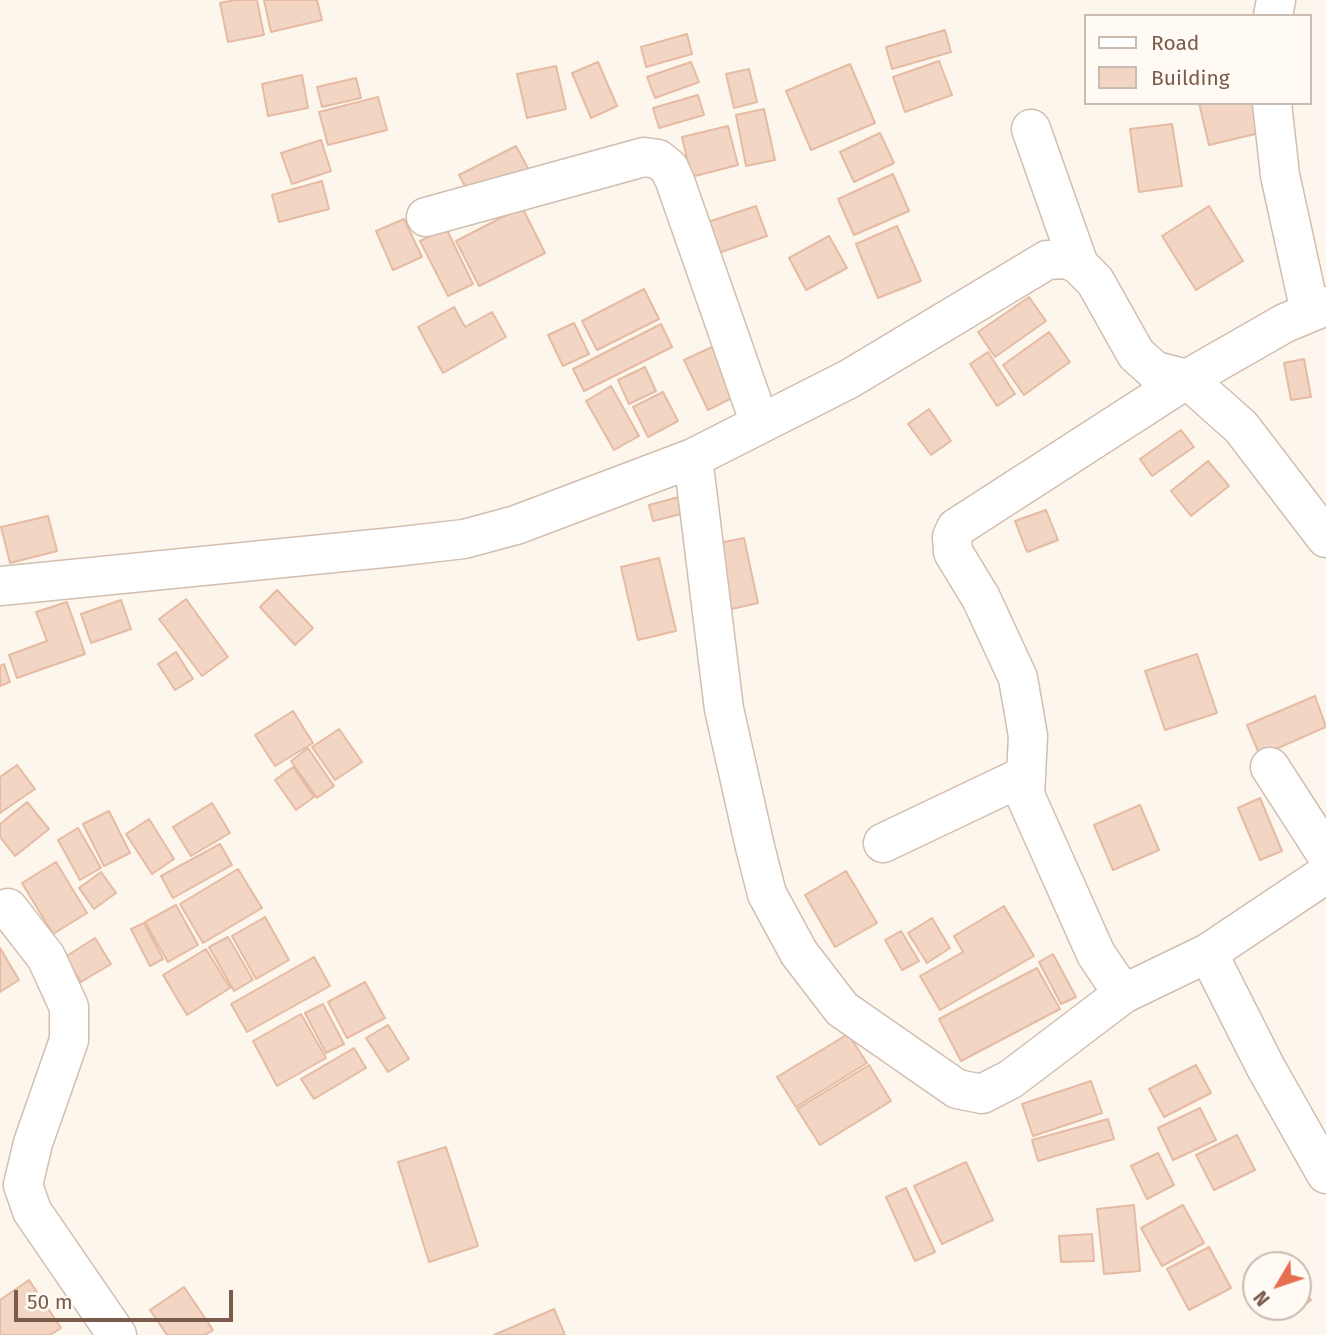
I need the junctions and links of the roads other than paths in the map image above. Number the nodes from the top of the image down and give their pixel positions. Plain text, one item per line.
1 (1272, 105) edge
2 (1031, 129) dead end
3 (426, 217) dead end
4 (1079, 265) junction
5 (1318, 309) edge
6 (1187, 379) junction
7 (760, 424) junction
8 (693, 458) junction
9 (1326, 538) edge
10 (0, 586) edge
11 (1270, 767) dead end
12 (1026, 775) junction
13 (883, 843) dead end
14 (1326, 854) edge
15 (1326, 874) edge
16 (3, 904) edge
17 (1208, 953) junction
18 (1124, 994) junction
19 (1326, 1174) edge
20 (117, 1335) edge

1 - 5 street
2 - 4 street
3 - 7 street
4 - 6 street
4 - 7 street
5 - 6 street
6 - 9 street
6 - 12 street
7 - 8 street
8 - 10 street
8 - 18 street
11 - 14 street
12 - 13 street
12 - 18 street
15 - 17 street
16 - 20 street
17 - 18 street
17 - 19 street

